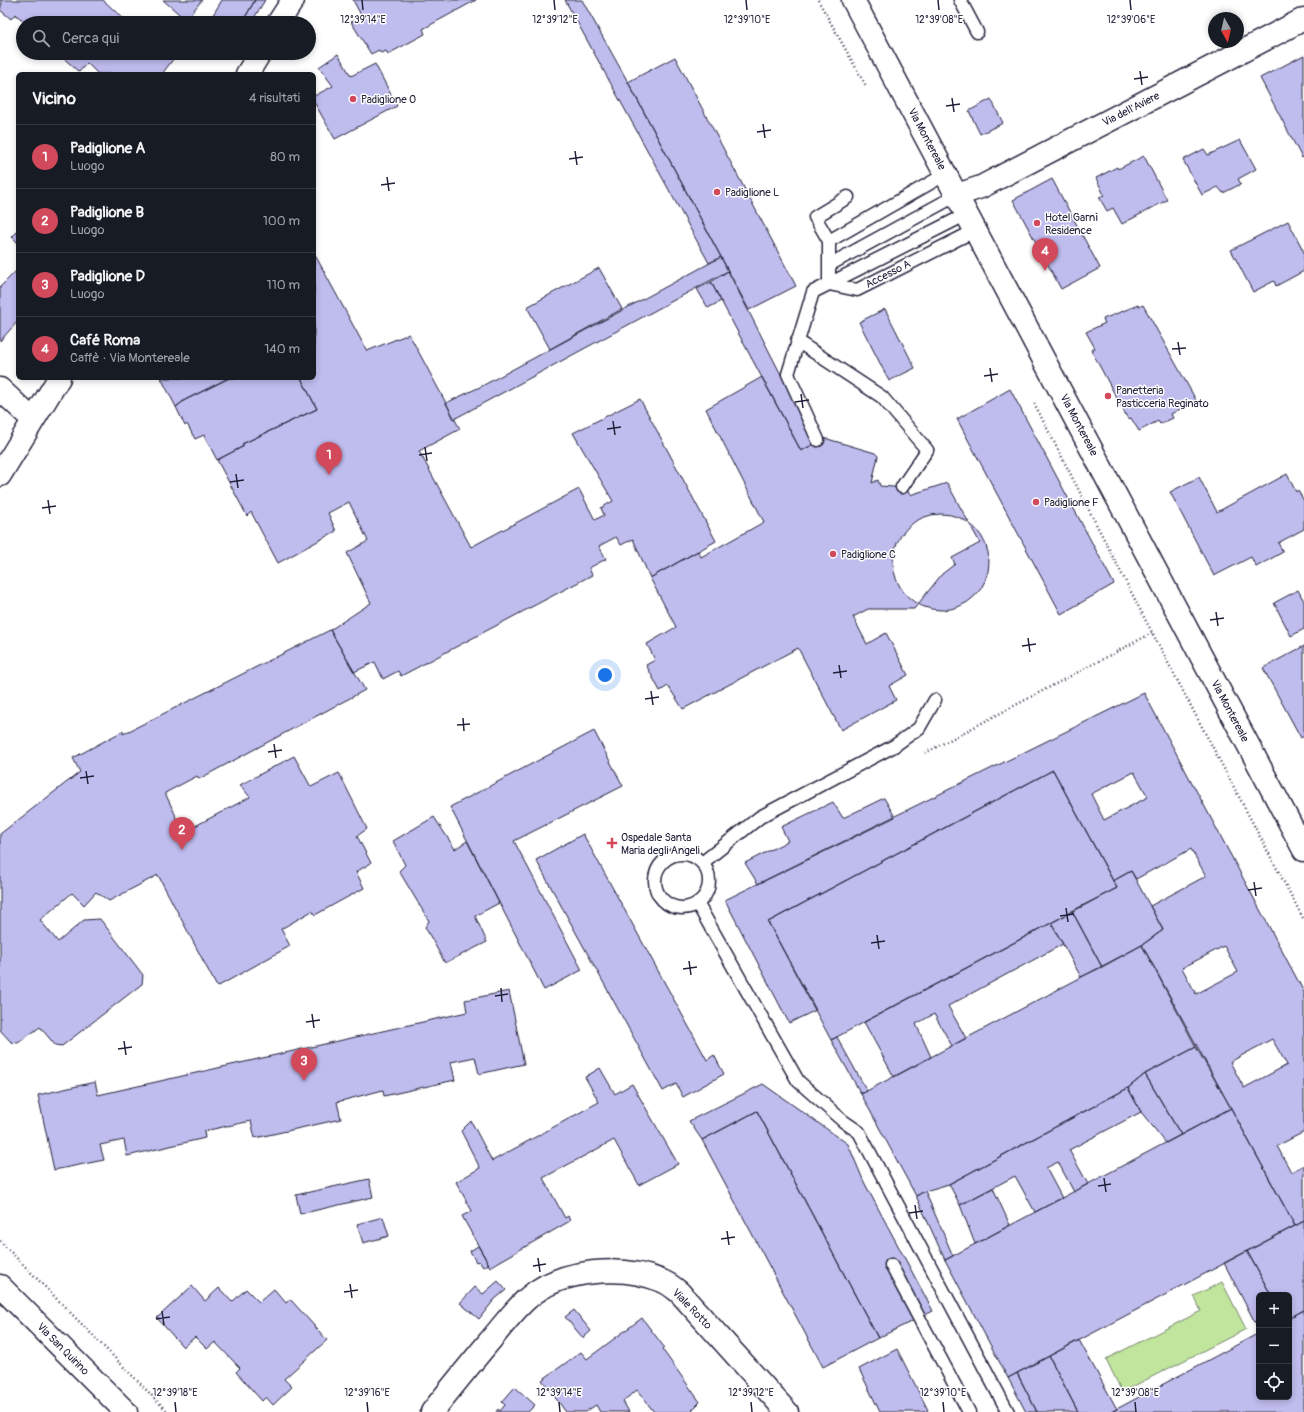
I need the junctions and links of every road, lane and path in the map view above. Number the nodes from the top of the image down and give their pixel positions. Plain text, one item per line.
1 (293, 0) edge
2 (818, 0) edge
3 (853, 0) edge
4 (960, 0) edge
5 (283, 16) edge
6 (1304, 19) edge
7 (978, 32) dead end
8 (256, 60) edge
9 (248, 72) edge
10 (868, 90) dead end
11 (946, 174) junction
12 (957, 195) junction
13 (848, 198) dead end
14 (972, 222) junction
15 (829, 241) junction
16 (829, 265) junction
17 (829, 284) junction
18 (797, 342) junction
19 (58, 380) edge
20 (0, 389) edge
21 (1031, 396) dead end
22 (33, 420) junction
23 (818, 440) dead end
24 (0, 475) edge
25 (902, 487) dead end
26 (1152, 633) junction
27 (935, 700) dead end
28 (924, 753) dead end
29 (1304, 850) edge
30 (702, 863) junction
31 (698, 903) junction
32 (1304, 920) edge
33 (0, 1241) edge
34 (892, 1265) dead end
35 (0, 1286) edge
36 (126, 1412) edge
37 (168, 1412) edge
38 (432, 1412) edge
39 (787, 1412) edge
40 (969, 1412) edge
41 (1008, 1412) edge

1 - 5 street
2 - 10 path
3 - 11 street, Via Montereale
4 - 7 lane
6 - 12 street, Via dell'Aviere
8 - 9 street
11 - 12 street, Via Montereale
11 - 15 lane
12 - 14 street, Via Montereale
12 - 16 lane
13 - 15 lane
14 - 17 lane
14 - 17 lane, Accesso A
14 - 29 street, Via Montereale
15 - 16 lane
16 - 17 lane
17 - 18 lane
18 - 23 lane
18 - 25 lane
19 - 22 street
20 - 22 street
21 - 26 path
22 - 24 street
26 - 28 path
26 - 32 path
27 - 30 lane
30 - 31 lane
30 - 31 lane
31 - 41 lane
33 - 37 path
34 - 40 lane
35 - 36 street, Via San Quirino
38 - 39 street, Viale Rotto

